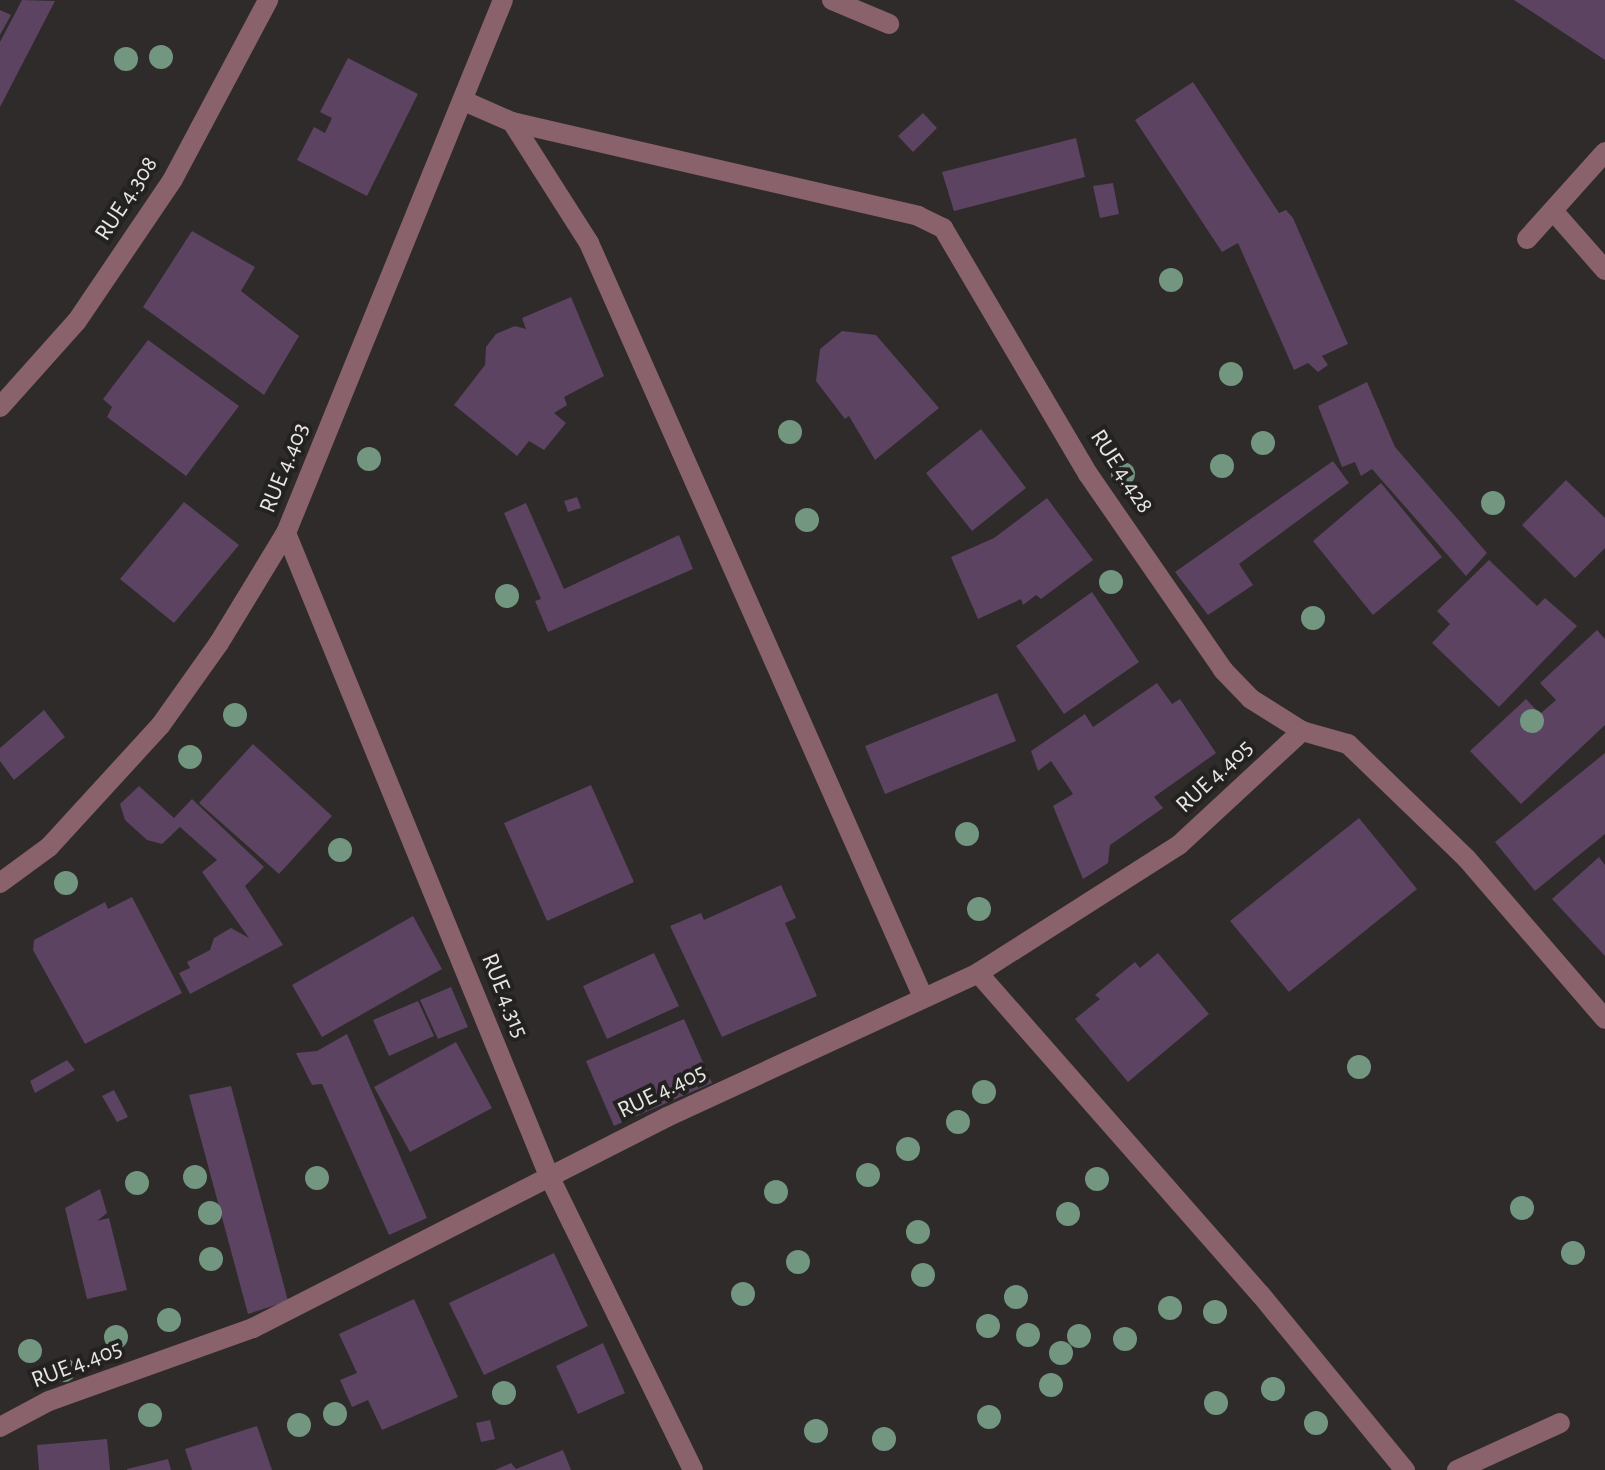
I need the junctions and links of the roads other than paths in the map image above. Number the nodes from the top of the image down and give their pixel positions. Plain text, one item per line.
1 (268, 0) edge
2 (503, 0) edge
3 (832, 0) edge
4 (889, 24) dead end
5 (464, 101) junction
6 (512, 122) junction
7 (1605, 152) edge
8 (1555, 213) junction
9 (1527, 239) dead end
10 (1605, 270) edge
11 (0, 407) edge
12 (286, 533) junction
13 (1302, 731) junction
14 (0, 883) edge
15 (978, 973) junction
16 (923, 997) junction
17 (1605, 1019) edge
18 (549, 1176) junction
19 (1560, 1423) dead end
20 (0, 1427) edge
21 (693, 1470) edge
22 (1405, 1470) edge
23 (1457, 1470) edge

1 - 11 street, RUE 4.308
2 - 5 street, RUE 4.403
3 - 4 street
5 - 6 street, RUE 4.428
5 - 12 street, RUE 4.403
6 - 13 street, RUE 4.428
6 - 16 street
7 - 8 street
8 - 9 street
8 - 10 street
12 - 14 street, RUE 4.403
12 - 18 street, RUE 4.315
13 - 15 street, RUE 4.405
13 - 17 street, RUE 4.428
15 - 16 street, RUE 4.405
15 - 22 street
16 - 18 street, RUE 4.405
18 - 20 street, RUE 4.405
18 - 21 street, RUE 4.315
19 - 23 street

